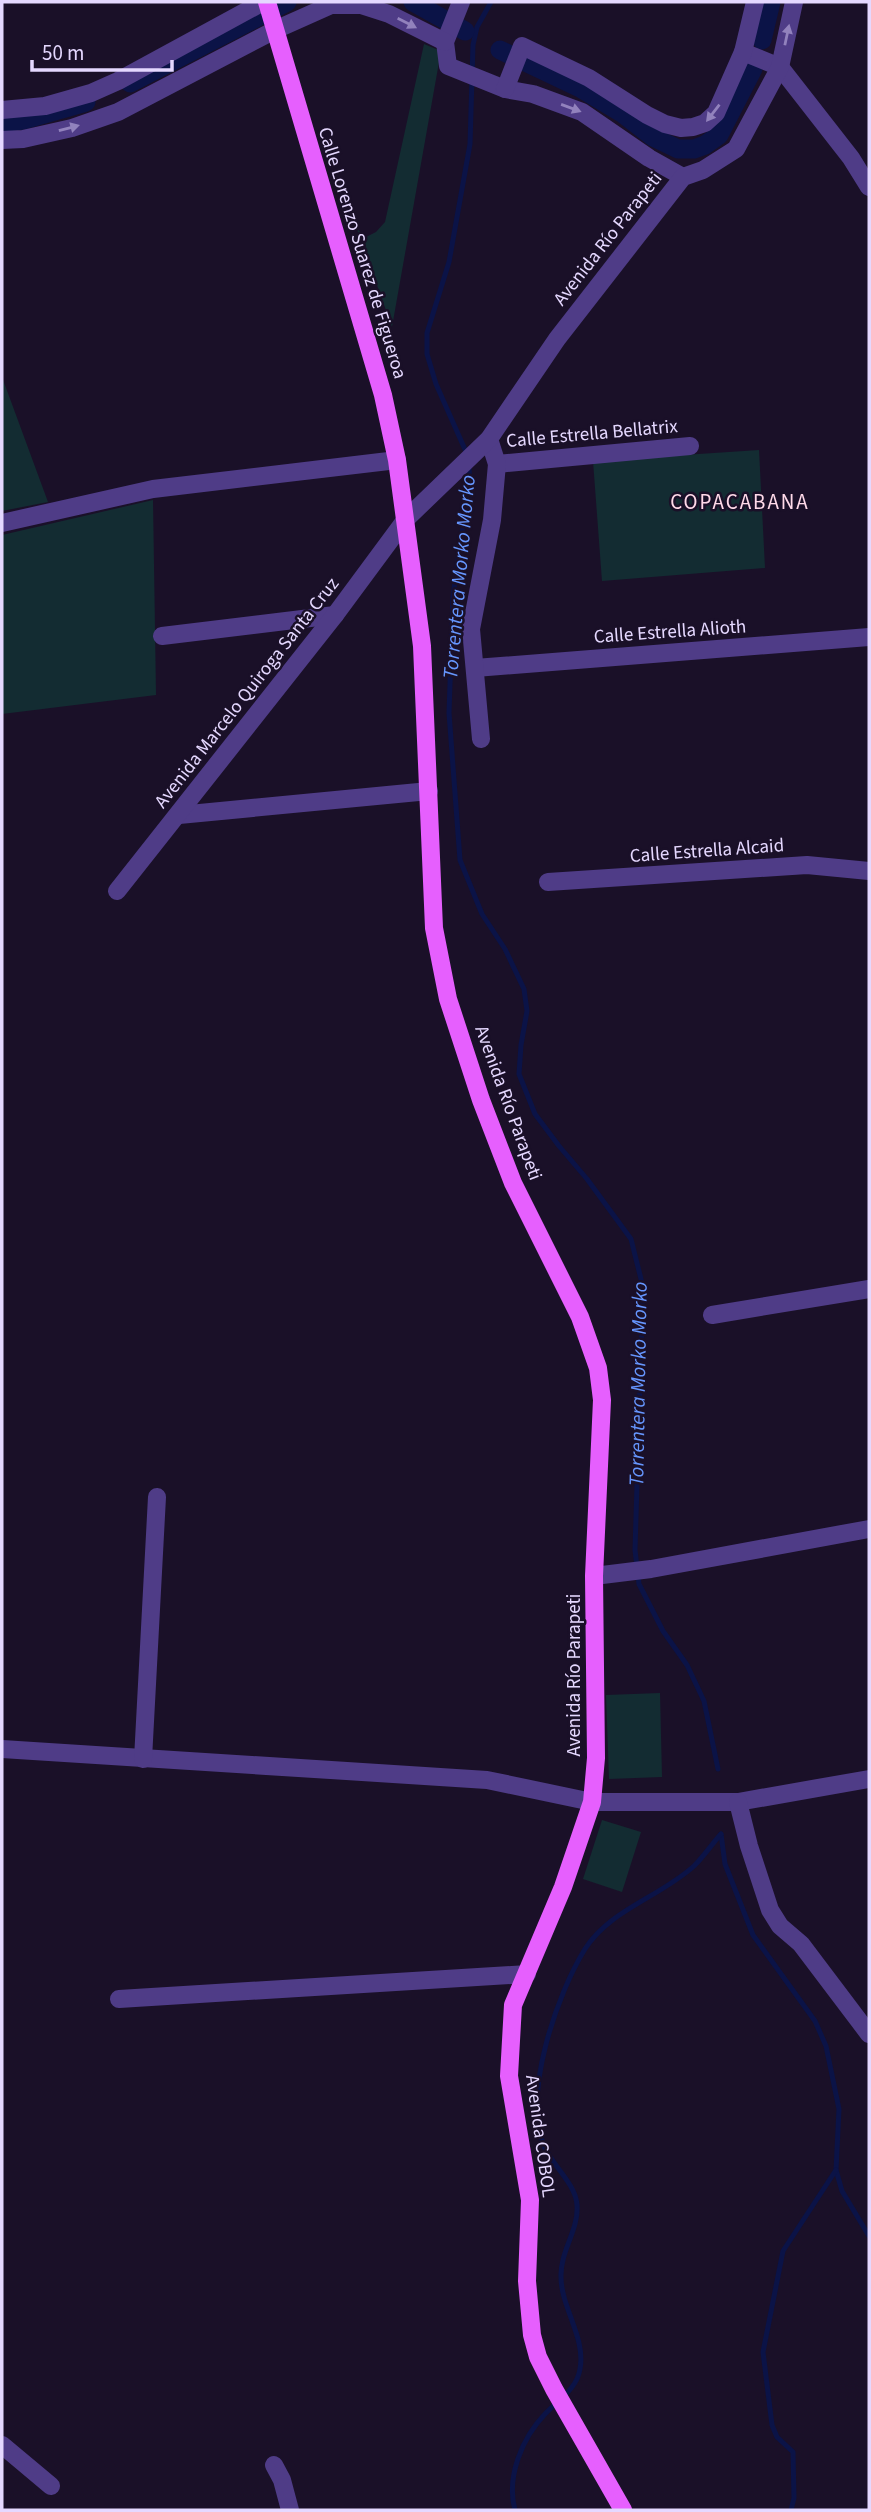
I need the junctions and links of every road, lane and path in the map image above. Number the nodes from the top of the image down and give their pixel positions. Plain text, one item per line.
1 (265, 2) edge
2 (755, 2) edge
3 (794, 2) edge
4 (459, 3) edge
5 (275, 30) junction
6 (445, 42) junction
7 (743, 52) junction
8 (780, 67) junction
9 (505, 89) junction
10 (2, 110) edge
11 (2, 140) edge
12 (683, 177) junction
13 (869, 187) edge
14 (489, 439) junction
15 (690, 446) dead end
16 (397, 460) junction
17 (497, 464) junction
18 (406, 519) junction
19 (2, 523) edge
20 (335, 615) junction
21 (162, 636) dead end
22 (869, 637) edge
23 (475, 668) junction
24 (481, 739) dead end
25 (429, 791) junction
26 (179, 815) junction
27 (869, 871) edge
28 (548, 882) dead end
29 (117, 891) dead end
30 (869, 1289) edge
31 (712, 1315) dead end
32 (157, 1497) dead end
33 (869, 1529) edge
34 (594, 1576) junction
35 (2, 1749) edge
36 (143, 1759) junction
37 (869, 1779) edge
38 (738, 1801) junction
39 (592, 1802) junction
40 (527, 1974) junction
41 (119, 1999) dead end
42 (869, 2034) edge
43 (2, 2445) edge
44 (274, 2465) dead end
45 (51, 2486) dead end
46 (290, 2510) edge
47 (623, 2510) edge

1 - 5 main road, Calle Lorenzo Suarez de Figueroa
1 - 10 street
2 - 7 street
8 -> 3 street, Avenida Río Parapeti
4 - 6 street
5 -> 6 street
11 -> 5 street
5 - 16 main road, Calle Lorenzo Suarez de Figueroa
6 - 9 street
7 - 8 street
7 -> 9 street
8 - 12 street, Avenida Río Parapeti
8 - 13 street
9 -> 12 street
12 - 14 street, Avenida Río Parapeti
14 - 17 street
14 - 18 street, Avenida Río Parapeti
15 - 17 street, Calle Estrella Bellatrix
16 - 18 main road, Calle Lorenzo Suarez de Figueroa
16 - 19 street
17 - 23 street
18 - 20 street, Avenida Marcelo Quiroga Santa Cruz
18 - 25 main road, Avenida Río Parapeti
20 - 21 street
20 - 26 street, Avenida Marcelo Quiroga Santa Cruz
22 - 23 street, Calle Estrella Alioth
23 - 24 street
25 - 26 street
25 - 34 main road, Avenida Río Parapeti
26 - 29 street, Avenida Marcelo Quiroga Santa Cruz
27 - 28 street, Calle Estrella Alcaid
30 - 31 street
32 - 36 street
33 - 34 street
34 - 39 main road, Avenida Río Parapeti
35 - 36 street
36 - 39 street
37 - 38 street
38 - 39 street
38 - 42 street
39 - 40 main road, Avenida COBOL
40 - 41 street
40 - 47 main road, Avenida COBOL
43 - 45 street
44 - 46 street

